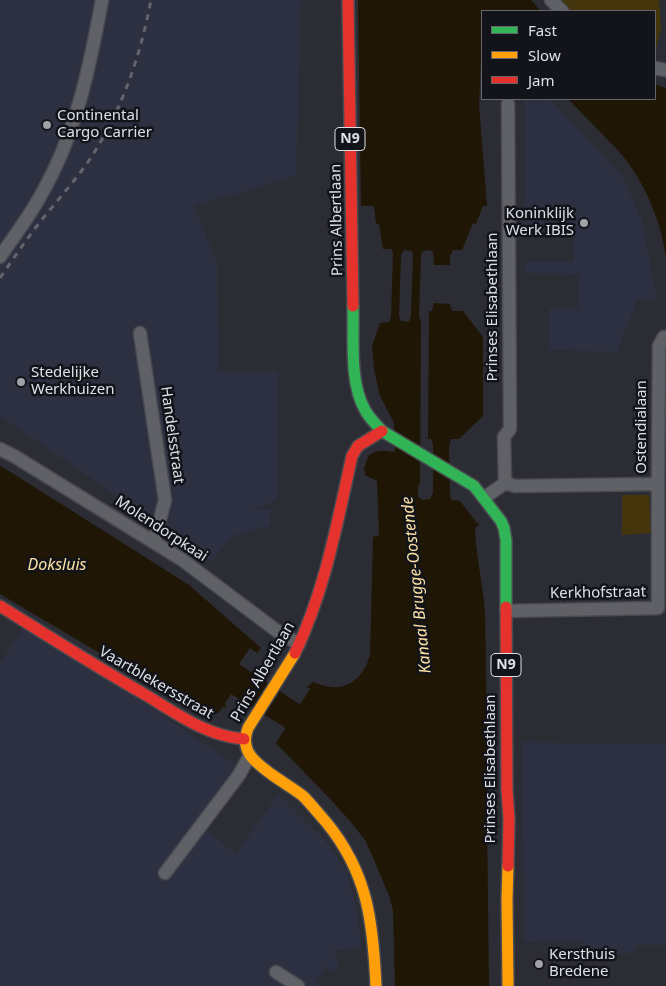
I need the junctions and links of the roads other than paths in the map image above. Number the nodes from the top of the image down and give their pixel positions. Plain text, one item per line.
1 (102, 0) edge
2 (348, 0) edge
3 (551, 0) edge
4 (561, 10) edge
5 (508, 104) dead end
6 (0, 257) edge
7 (140, 332) dead end
8 (664, 338) dead end
9 (387, 434) junction
10 (0, 448) edge
11 (435, 462) joint
12 (505, 483) junction
13 (658, 484) junction
14 (484, 498) junction
15 (154, 542) junction
16 (0, 606) edge
17 (506, 611) junction
18 (299, 644) junction
19 (244, 739) junction
20 (250, 755) junction
21 (165, 874) dead end
22 (276, 972) dead end
23 (298, 986) edge
24 (376, 986) edge
25 (508, 986) edge

1 - 6 street
2 - 9 main road, Prins Albertlaan / N9
3 - 4 street
5 - 12 street, Prinses Elisabethlaan
7 - 15 street, Handelsstraat
8 - 13 street, Ostendialaan
9 - 11 main road, Prins Albertlaan / N9
9 - 18 main road, Prins Albertlaan
10 - 15 street, Molendorpkaai
11 - 14 main road, Prinses Elisabethlaan / N9
12 - 13 street, Ostendialaan
12 - 14 street
13 - 17 street, Kerkhofstraat
14 - 17 main road, Prinses Elisabethlaan / N9
15 - 18 street, Molendorpkaai
16 - 19 main road, Vaartblekersstraat
17 - 25 main road, Prinses Elisabethlaan / N9
18 - 19 main road, Prins Albertlaan
19 - 20 main road
20 - 21 street
20 - 24 main road
22 - 23 street

